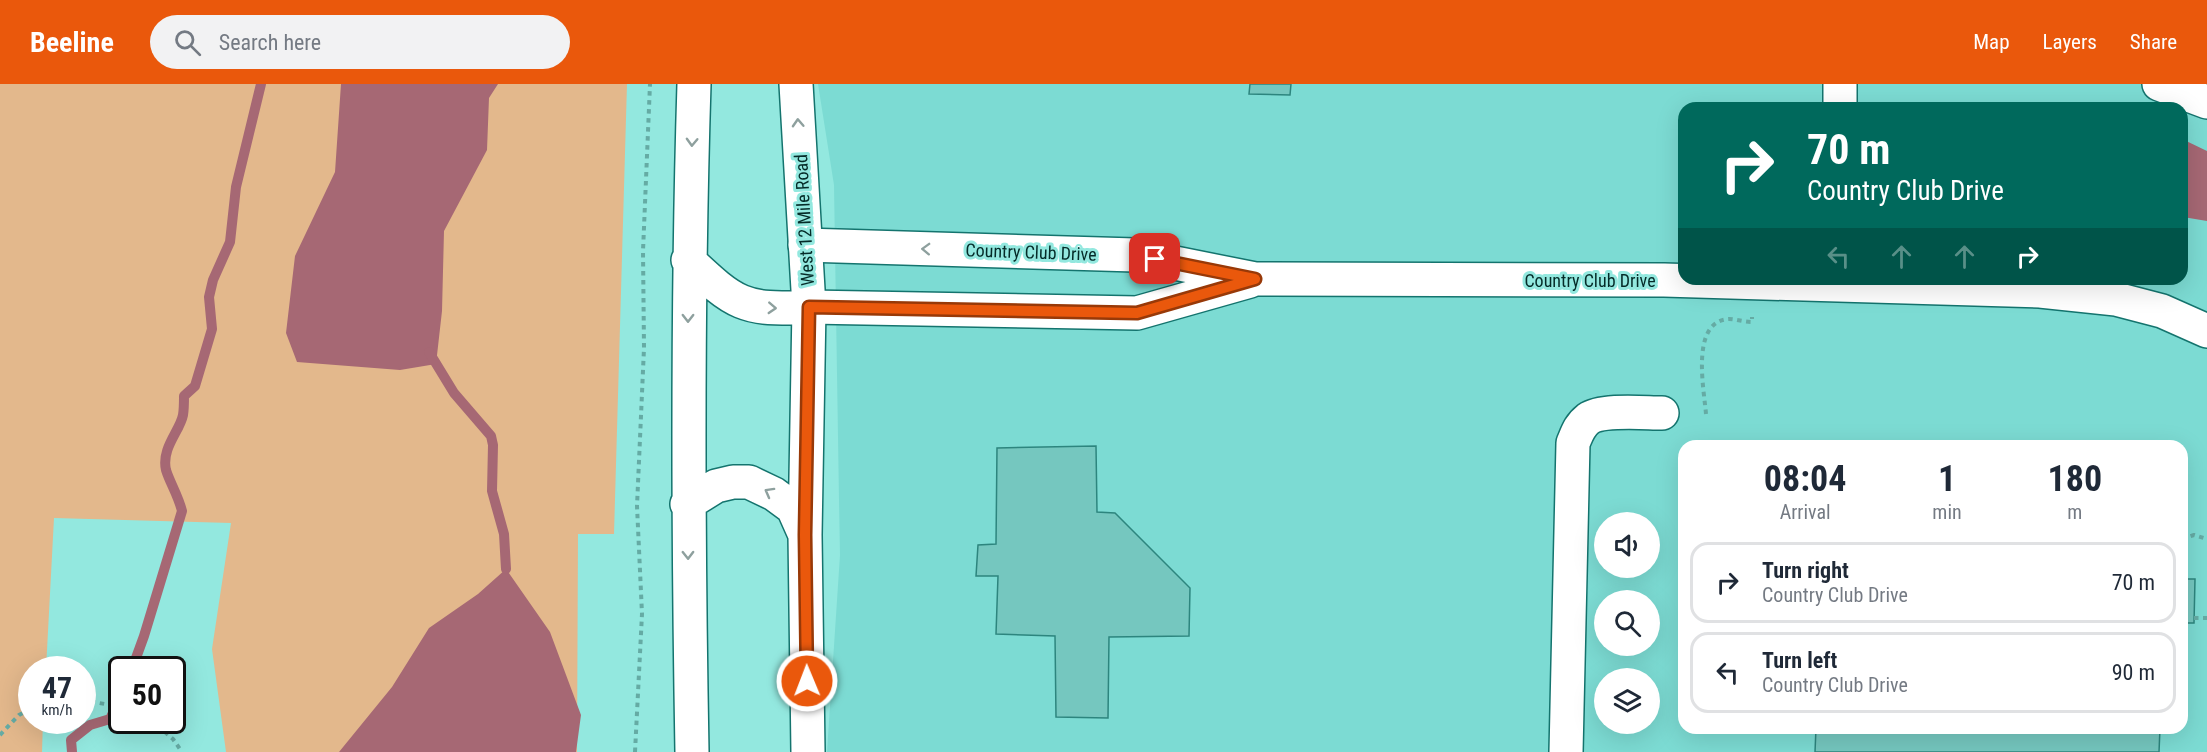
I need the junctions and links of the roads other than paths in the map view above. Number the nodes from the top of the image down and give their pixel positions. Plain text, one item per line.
1 (694, 84) edge
2 (796, 84) edge
3 (1840, 84) edge
4 (2160, 84) edge
5 (1840, 102) edge
6 (2207, 102) edge
7 (805, 245) junction
8 (688, 260) junction
9 (1255, 279) junction
10 (1678, 280) edge
11 (1904, 285) edge
12 (809, 307) junction
13 (2207, 331) edge
14 (1662, 413) dead end
15 (687, 504) junction
16 (805, 535) junction
17 (692, 752) edge
18 (808, 752) edge
19 (1566, 752) edge

1 -> 8 street
7 -> 2 street, West 12 Mile Road
3 - 5 street
4 - 6 street
9 -> 7 street, Country Club Drive
7 - 12 street, West 12 Mile Road
8 -> 12 street, Country Club Drive
8 -> 15 street
9 - 10 street, Country Club Drive
9 - 12 street, Country Club Drive
11 - 13 street, Country Club Drive
12 - 16 street, West 12 Mile Road
14 - 19 street
16 -> 15 street
15 -> 17 street
16 - 18 street, West 12 Mile Road

